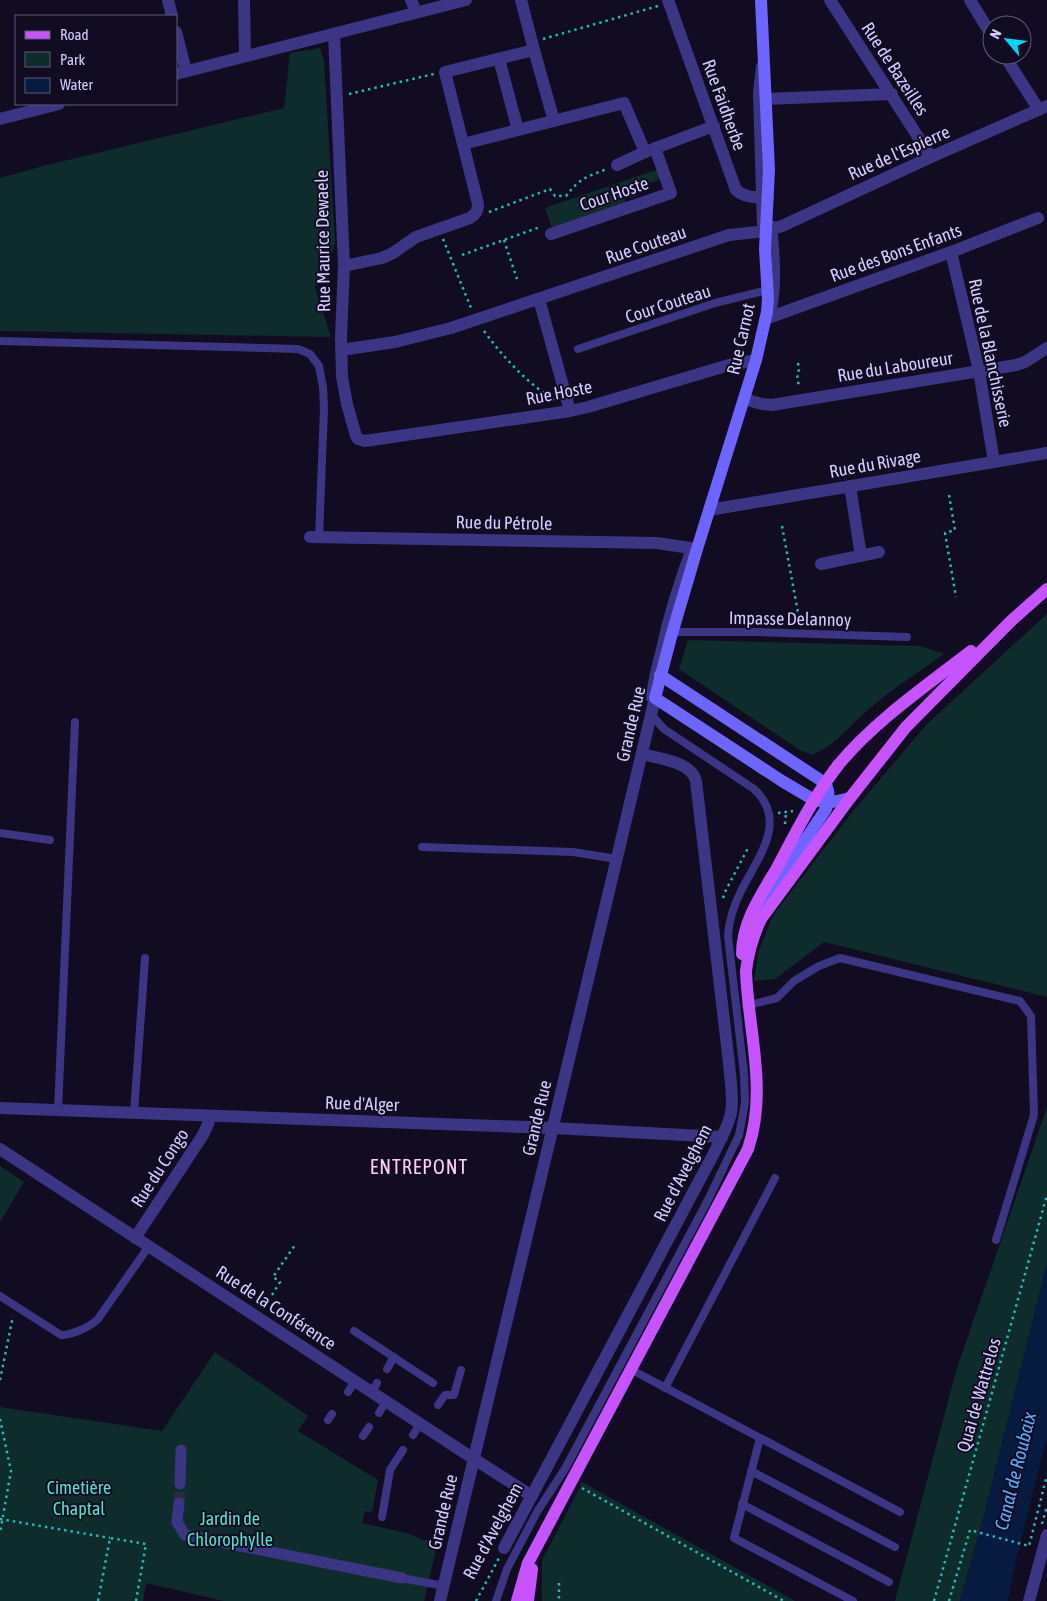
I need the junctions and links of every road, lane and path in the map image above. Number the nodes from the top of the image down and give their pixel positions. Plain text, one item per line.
1 (168, 0) edge
2 (244, 0) edge
3 (411, 0) edge
4 (466, 0) edge
5 (520, 0) edge
6 (761, 0) edge
7 (830, 0) edge
8 (970, 0) edge
9 (668, 2) edge
10 (416, 12) junction
11 (172, 15) edge
12 (982, 20) edge
13 (334, 34) junction
14 (533, 46) junction
15 (178, 48) edge
16 (763, 54) junction
17 (245, 56) junction
18 (499, 59) junction
19 (1011, 65) edge
20 (181, 72) edge
21 (445, 72) junction
22 (892, 94) junction
23 (337, 97) junction
24 (765, 99) junction
25 (55, 105) edge
26 (1043, 108) edge
27 (0, 119) edge
28 (554, 121) junction
29 (714, 126) junction
30 (518, 130) junction
31 (463, 144) junction
32 (650, 150) junction
33 (931, 157) junction
34 (617, 165) joint
35 (769, 180) junction
36 (764, 198) junction
37 (475, 214) junction
38 (1038, 218) dead end
39 (549, 229) joint
40 (767, 230) junction
41 (504, 240) junction
42 (951, 252) junction
43 (462, 255) dead end
44 (344, 266) junction
45 (517, 279) dead end
46 (768, 290) junction
47 (539, 299) junction
48 (769, 318) junction
49 (0, 341) edge
50 (1047, 348) edge
51 (578, 349) dead end
52 (341, 350) junction
53 (756, 360) junction
54 (798, 363) dead end
55 (979, 371) junction
56 (744, 399) junction
57 (801, 400) junction
58 (570, 411) junction
59 (365, 441) joint
60 (1047, 453) edge
61 (994, 462) junction
62 (850, 486) junction
63 (949, 495) dead end
64 (709, 510) junction
65 (782, 526) dead end
66 (314, 537) joint
67 (694, 548) junction
68 (879, 552) dead end
69 (860, 556) junction
70 (821, 564) dead end
71 (1047, 589) edge
72 (956, 597) dead end
73 (799, 618) dead end
74 (1010, 621) junction
75 (907, 637) dead end
76 (671, 638) junction
77 (660, 675) junction
78 (655, 698) junction
79 (651, 714) junction
80 (75, 722) dead end
81 (642, 754) junction
82 (825, 783) junction
83 (850, 798) junction
84 (814, 800) junction
85 (828, 803) junction
86 (792, 812) dead end
87 (769, 814) junction
88 (0, 833) edge
89 (50, 840) dead end
90 (422, 847) dead end
91 (748, 848) dead end
92 (617, 859) junction
93 (723, 899) dead end
94 (145, 958) dead end
95 (747, 958) junction
96 (748, 1001) junction
97 (0, 1108) edge
98 (58, 1110) junction
99 (134, 1113) junction
100 (210, 1116) junction
101 (553, 1128) junction
102 (722, 1137) junction
103 (0, 1149) edge
104 (775, 1178) dead end
105 (1047, 1195) edge
106 (135, 1238) junction
107 (996, 1240) dead end
108 (295, 1245) dead end
109 (149, 1246) junction
110 (272, 1295) dead end
111 (0, 1296) edge
112 (15, 1305) junction
113 (354, 1331) dead end
114 (394, 1357) junction
115 (387, 1369) dead end
116 (461, 1370) dead end
117 (632, 1370) junction
118 (0, 1380) edge
119 (355, 1381) junction
120 (433, 1383) dead end
121 (665, 1388) junction
122 (348, 1392) dead end
123 (386, 1402) junction
124 (438, 1405) dead end
125 (379, 1413) dead end
126 (0, 1419) edge
127 (425, 1423) junction
128 (370, 1427) dead end
129 (413, 1435) dead end
130 (363, 1436) dead end
131 (760, 1438) junction
132 (181, 1450) dead end
133 (403, 1450) dead end
134 (474, 1459) junction
135 (751, 1471) junction
136 (1047, 1475) edge
137 (572, 1483) junction
138 (180, 1484) tunnel mouth
139 (532, 1496) junction
140 (179, 1502) tunnel mouth
141 (742, 1504) junction
142 (900, 1512) dead end
143 (382, 1517) dead end
144 (1, 1519) edge
145 (0, 1534) edge
146 (1047, 1535) edge
147 (110, 1538) junction
148 (542, 1538) junction
149 (895, 1547) dead end
150 (504, 1548) joint
151 (402, 1578) joint
152 (888, 1582) dead end
153 (559, 1583) dead end
154 (444, 1586) junction
155 (98, 1601) edge
156 (136, 1601) edge
157 (440, 1601) edge
158 (476, 1601) edge
159 (496, 1601) edge
160 (517, 1601) edge
161 (528, 1601) edge
162 (559, 1601) edge
163 (784, 1601) edge
164 (853, 1601) edge
165 (934, 1601) edge
166 (950, 1601) edge
167 (1029, 1601) edge

1 - 11 street
2 - 17 street
3 - 10 street
4 - 10 street
5 - 14 street
6 - 16 main road, Rue Carnot
7 - 22 street, Rue de Bazeilles
8 - 12 street
9 - 14 path
9 - 29 street, Rue Faidherbe
10 - 13 street
13 - 17 street
13 - 23 street, Rue Maurice Dewaele
14 - 18 street
14 - 28 street
15 - 20 street
16 - 24 main road, Rue Carnot
16 - 36 lane
17 - 20 street
18 - 21 street
18 - 30 street
19 - 26 street
21 - 23 path
21 - 31 street
22 - 24 street
22 - 33 street, Rue de Bazeilles
23 - 44 street, Rue Maurice Dewaele
24 - 35 main road, Rue Carnot
25 - 27 street
26 - 33 street, Rue de l'Espierre
28 - 30 street
28 - 32 street
29 - 32 street
29 - 36 street, Rue Faidherbe
30 - 31 street
31 - 37 street
32 - 34 street
32 - 39 street, Cour Hoste
33 - 40 street, Rue de l'Espierre
34 - 37 path
35 - 36 main road, Rue Carnot
35 - 40 lane
36 - 40 main road, Rue Carnot
37 - 44 street
38 - 42 street, Rue des Bons Enfants
39 - 41 path
40 - 46 main road, Rue Carnot
40 - 47 street, Rue Couteau
40 - 48 lane
41 - 43 path
41 - 45 path
42 - 48 street, Rue des Bons Enfants
42 - 55 street, Rue de la Blanchisserie
44 - 52 street, Rue Maurice Dewaele
46 - 48 main road, Rue Carnot
46 - 51 lane, Cour Couteau
47 - 52 street, Rue Couteau
47 - 58 street
48 - 53 main road, Rue Carnot
49 - 66 lane
50 - 55 street, Rue du Laboureur
52 - 59 street, Rue Maurice Dewaele
53 - 56 main road, Rue Carnot
53 - 58 street, Rue Hoste
54 - 57 path
55 - 57 street, Rue du Laboureur
55 - 61 street, Rue de la Blanchisserie
56 - 57 street, Rue du Laboureur
56 - 64 main road, Rue Carnot
58 - 59 street, Rue Hoste
60 - 61 street, Rue du Rivage
61 - 62 street, Rue du Rivage
62 - 64 street, Rue du Rivage
62 - 69 street
63 - 72 path
64 - 67 main road, Rue Carnot
65 - 73 path
66 - 67 street, Rue du Pétrole
67 - 76 main road, Rue Carnot
67 - 79 lane
68 - 69 street
69 - 70 street
71 - 74 main road
74 - 82 main road
74 - 83 main road
75 - 76 lane, Impasse Delannoy
76 - 77 main road, Grande Rue
77 - 78 main road, Grande Rue
77 - 82 main road
78 - 79 street, Grande Rue
78 - 84 main road
79 - 81 street, Grande Rue
79 - 87 lane
80 - 98 lane
81 - 92 street, Grande Rue
81 - 102 street, Rue d'Avelghem
82 - 84 main road
82 - 85 main road
83 - 85 main road
83 - 95 main road
84 - 85 main road
84 - 96 main road
85 - 95 main road
86 - 87 path
87 - 159 lane
88 - 89 lane
90 - 92 lane
91 - 93 path
92 - 101 street, Grande Rue
94 - 99 lane
95 - 96 main road
96 - 107 lane
96 - 117 main road
97 - 98 street, Rue d'Alger
98 - 99 street, Rue d'Alger
99 - 100 street, Rue d'Alger
100 - 101 street, Rue d'Alger
100 - 106 street, Rue du Congo
101 - 102 street, Rue d'Alger
101 - 134 street, Grande Rue
102 - 139 street, Rue d'Avelghem
103 - 106 street, Rue de la Conférence
104 - 121 lane
105 - 165 path, Quai de Wattrelos
106 - 109 street, Rue de la Conférence
108 - 110 path
109 - 112 lane
109 - 119 street, Rue de la Conférence
111 - 112 lane
112 - 118 path
113 - 114 lane
114 - 115 lane
114 - 120 lane
116 - 124 lane
117 - 121 lane
117 - 137 main road
119 - 122 lane
119 - 123 street, Rue de la Conférence
121 - 131 lane
123 - 125 lane
123 - 127 street, Rue de la Conférence
126 - 144 path
127 - 129 lane
127 - 134 street, Rue de la Conférence
128 - 130 lane
131 - 135 lane
131 - 142 lane
132 - 138 street
133 - 143 lane
134 - 139 street, Rue de la Conférence
134 - 154 street, Grande Rue
135 - 141 lane
135 - 149 lane
136 - 166 path
137 - 148 main road
137 - 163 path
139 - 150 street, Rue d'Avelghem
140 - 151 street
141 - 152 lane
141 - 164 lane
144 - 145 path
144 - 147 path
146 - 167 street
147 - 155 path
147 - 156 path
148 - 160 main road
148 - 161 main road
150 - 158 path, Rue d'Avelghem
151 - 154 lane
153 - 162 path
154 - 157 street, Grande Rue

